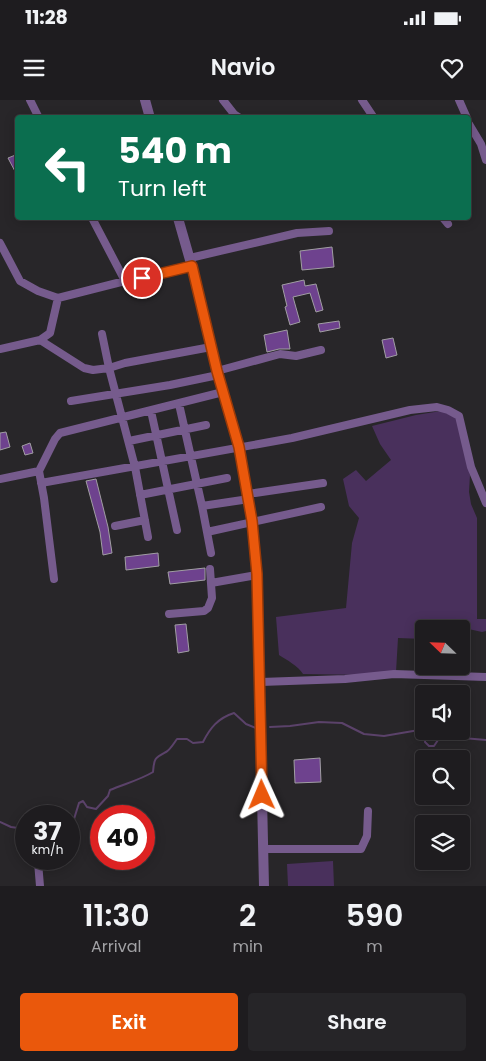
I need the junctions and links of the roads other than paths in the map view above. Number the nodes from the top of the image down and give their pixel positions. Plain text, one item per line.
1 (30, 100) edge
2 (145, 100) edge
3 (223, 100) edge
4 (362, 100) edge
5 (459, 100) edge
6 (38, 115) edge
7 (149, 115) edge
8 (236, 115) edge
9 (372, 115) edge
10 (466, 115) edge
11 (471, 127) edge
12 (486, 160) edge
13 (93, 220) edge
14 (179, 220) edge
15 (329, 231) dead end
16 (0, 243) edge
17 (191, 262) junction
18 (125, 281) junction
19 (58, 298) junction
20 (102, 334) dead end
21 (40, 340) junction
22 (210, 347) junction
23 (0, 349) edge
24 (321, 350) dead end
25 (110, 368) junction
26 (217, 373) junction
27 (223, 392) junction
28 (116, 393) junction
29 (71, 401) dead end
30 (179, 404) junction
31 (151, 412) junction
32 (123, 416) junction
33 (206, 425) dead end
34 (184, 429) junction
35 (156, 436) junction
36 (129, 441) junction
37 (239, 447) junction
38 (190, 456) junction
39 (162, 461) junction
40 (135, 467) junction
41 (39, 471) junction
42 (227, 478) dead end
43 (0, 479) edge
44 (41, 483) junction
45 (323, 483) dead end
46 (197, 484) junction
47 (168, 490) junction
48 (140, 495) junction
49 (248, 496) junction
50 (486, 504) edge
51 (202, 506) junction
52 (321, 507) dead end
53 (145, 520) junction
54 (252, 521) junction
55 (115, 526) dead end
56 (177, 530) dead end
57 (207, 532) junction
58 (148, 537) dead end
59 (211, 553) dead end
60 (210, 569) dead end
61 (257, 574) junction
62 (54, 578) dead end
63 (211, 583) junction
64 (169, 614) dead end
65 (486, 677) edge
66 (261, 682) junction
67 (368, 811) dead end
68 (263, 851) junction
69 (39, 870) edge
70 (40, 886) edge
71 (264, 886) edge

1 - 6 street
2 - 7 street
3 - 8 street
4 - 9 street
5 - 10 street
11 - 12 street
13 - 18 street
14 - 17 street
15 - 17 street
16 - 19 street
17 - 18 street
17 - 22 street
18 - 19 street
19 - 21 street
20 - 25 street
21 - 23 street
21 - 25 street
22 - 25 street
22 - 26 street
24 - 26 street
25 - 28 street
26 - 27 street
26 - 28 street
27 - 30 street
27 - 37 street
28 - 29 street
28 - 32 street
30 - 31 street
30 - 34 street
31 - 32 street
31 - 35 street
32 - 36 street
32 - 41 street
33 - 34 street
34 - 35 street
34 - 38 street
35 - 36 street
35 - 39 street
36 - 40 street
37 - 38 street
37 - 49 street
37 - 50 street
38 - 39 street
38 - 46 street
39 - 40 street
39 - 47 street
40 - 44 street
40 - 48 street
41 - 43 street
41 - 44 street
42 - 46 street
44 - 62 street
45 - 49 street
46 - 47 street
46 - 51 street
47 - 48 street
47 - 56 street
48 - 53 street
49 - 51 street
49 - 54 street
51 - 57 street
52 - 54 street
53 - 55 street
53 - 58 street
54 - 57 street
54 - 61 street
57 - 59 street
60 - 63 street
61 - 63 street
61 - 66 street
63 - 64 street
65 - 66 street
66 - 68 street
67 - 68 street
68 - 71 street
69 - 70 street

